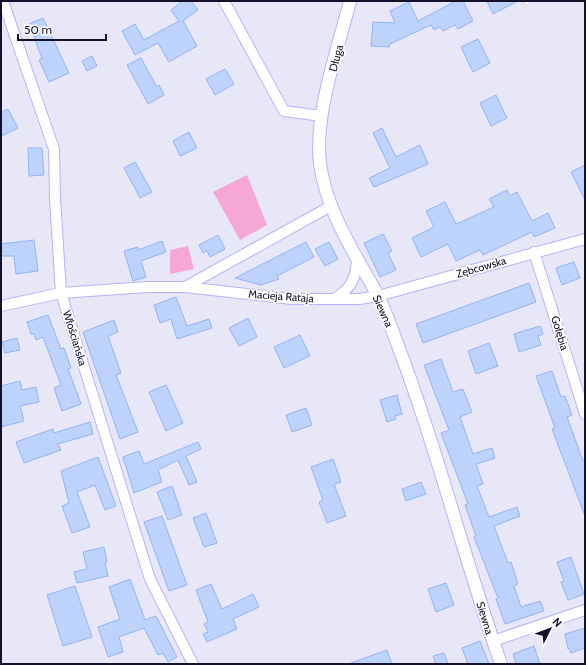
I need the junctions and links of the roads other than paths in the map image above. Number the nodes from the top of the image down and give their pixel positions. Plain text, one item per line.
1 (3, 1) edge
2 (224, 1) edge
3 (350, 1) edge
4 (322, 116) junction
5 (331, 206) junction
6 (585, 239) edge
7 (534, 252) junction
8 (357, 258) junction
9 (185, 286) junction
10 (61, 293) junction
11 (378, 296) junction
12 (334, 299) junction
13 (1, 306) edge
14 (585, 414) edge
15 (585, 610) edge
16 (493, 641) junction
17 (193, 664) edge
18 (501, 664) edge

1 - 10 street, Włościańska
2 - 4 street
3 - 4 street, Długa
4 - 5 street, Siewna
5 - 8 street, Siewna
5 - 9 street, Macieja Rataja
6 - 7 street, Zębcowska
7 - 11 street, Zębcowska
7 - 14 street, Gołębia
8 - 11 street, Siewna
8 - 12 street
9 - 10 street, Macieja Rataja
9 - 12 street, Macieja Rataja
10 - 13 street, Macieja Rataja
10 - 17 street, Włościańska
11 - 12 street, Macieja Rataja
11 - 16 street, Siewna
15 - 16 street
16 - 18 street, Siewna

